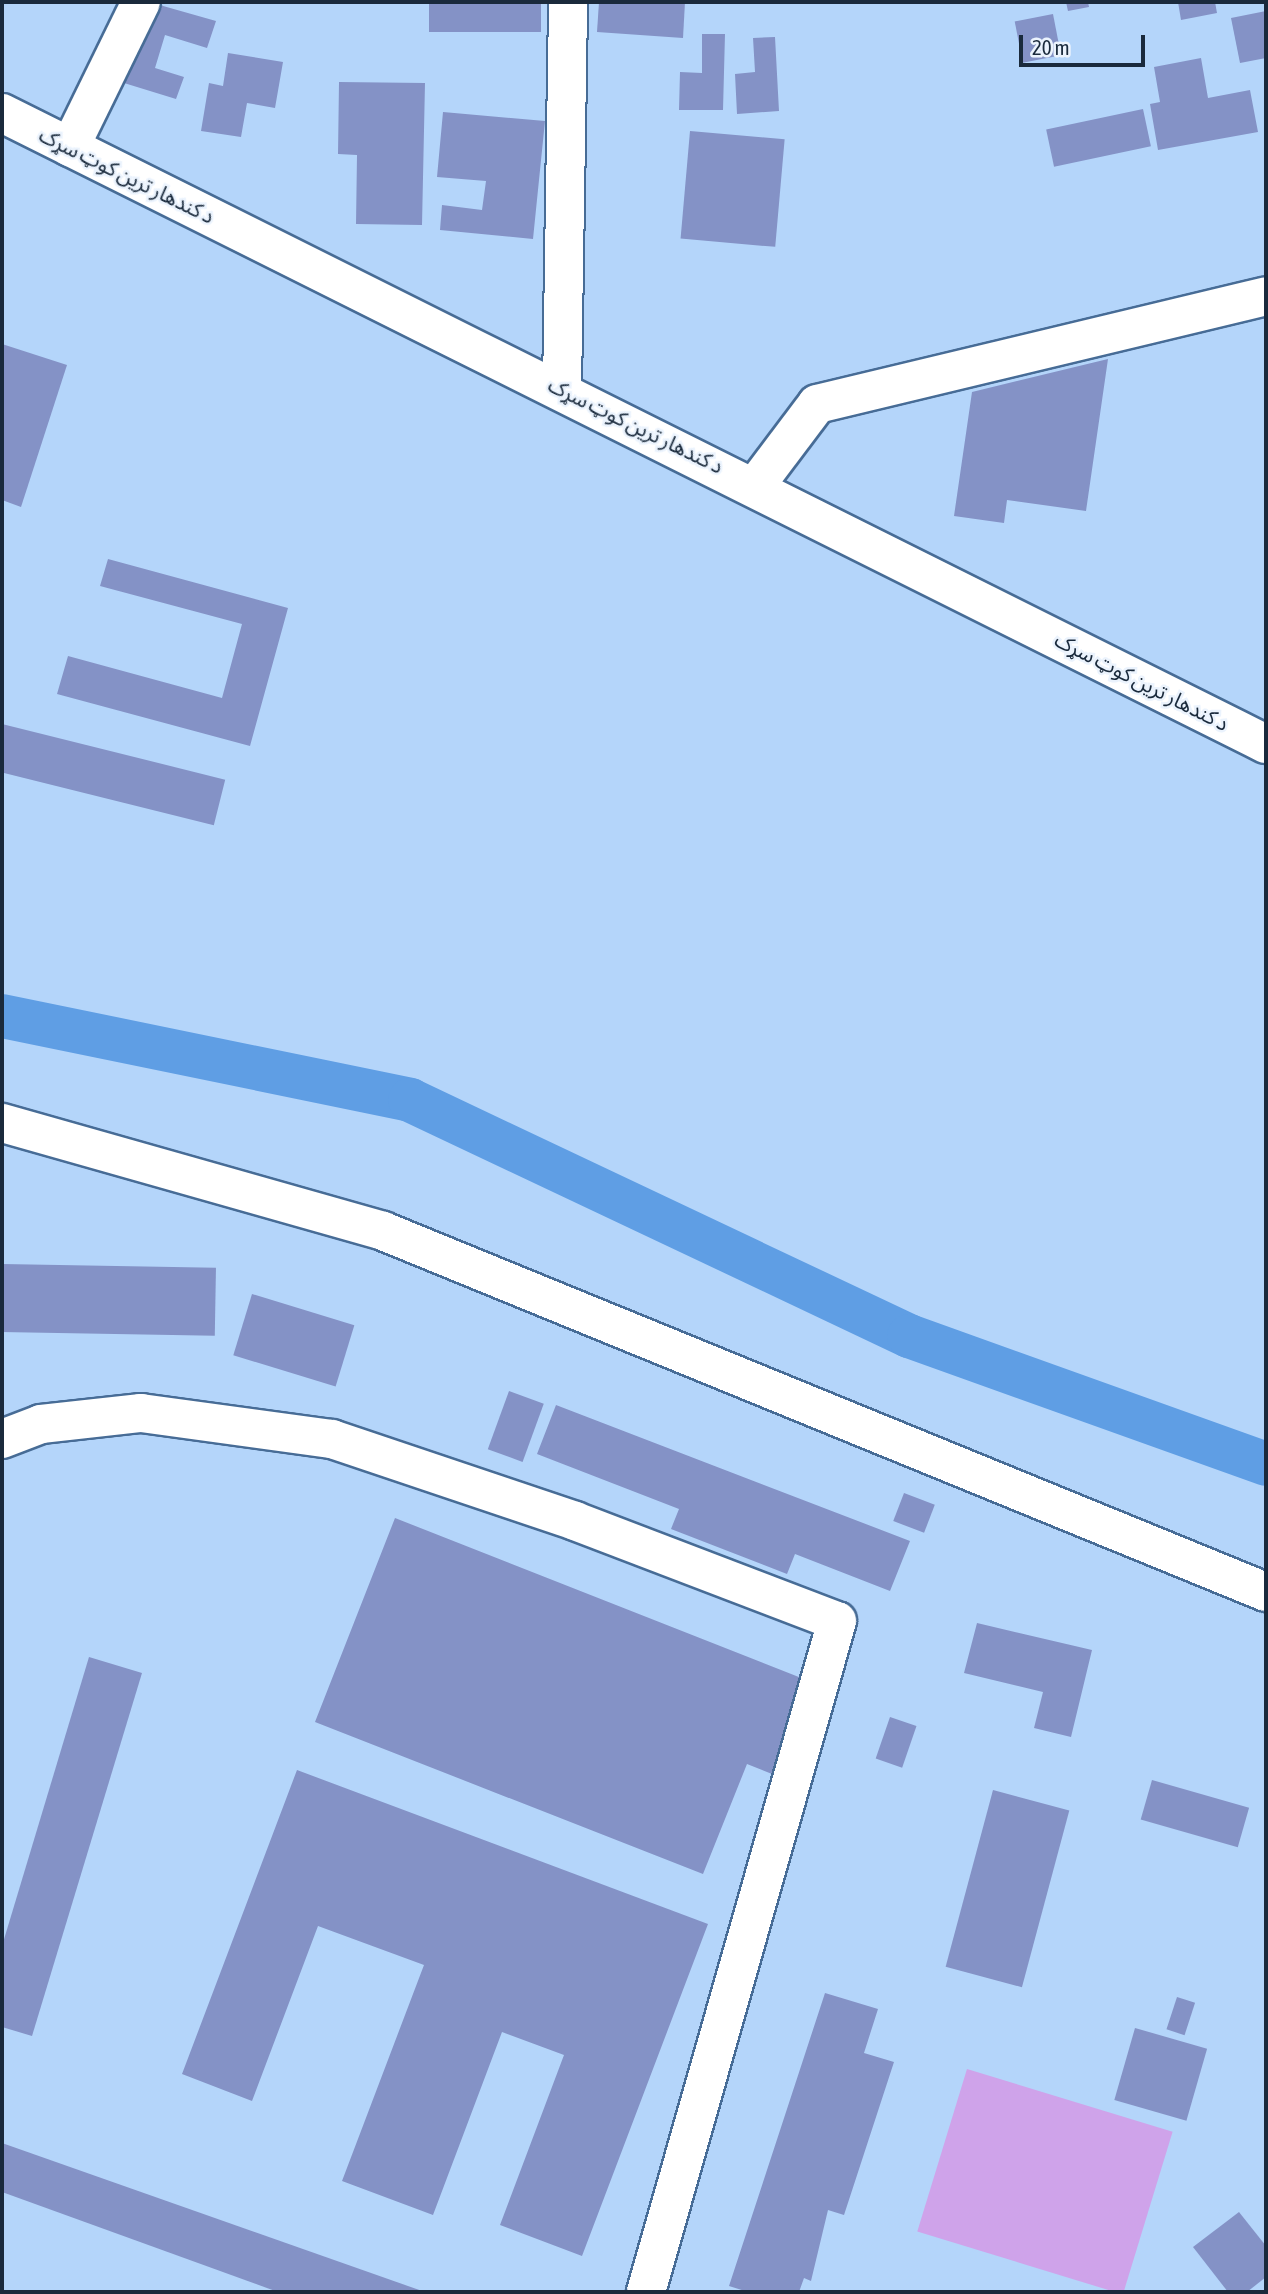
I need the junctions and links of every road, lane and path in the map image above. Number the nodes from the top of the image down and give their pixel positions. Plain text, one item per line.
1 (141, 2) edge
2 (568, 2) edge
3 (2, 113) edge
4 (70, 147) junction
5 (1266, 296) edge
6 (562, 389) junction
7 (756, 485) junction
8 (1266, 744) edge
9 (2, 1123) edge
10 (2, 1439) edge
11 (1266, 1592) edge
12 (646, 2292) edge

1 - 4 street
2 - 6 street
3 - 4 street, د کندهار ترين کوټ سړک
4 - 6 street, د کندهار ترين کوټ سړک
5 - 7 street
6 - 7 street, د کندهار ترين کوټ سړک
7 - 8 street, د کندهار ترين کوټ سړک
9 - 11 street
10 - 12 street

